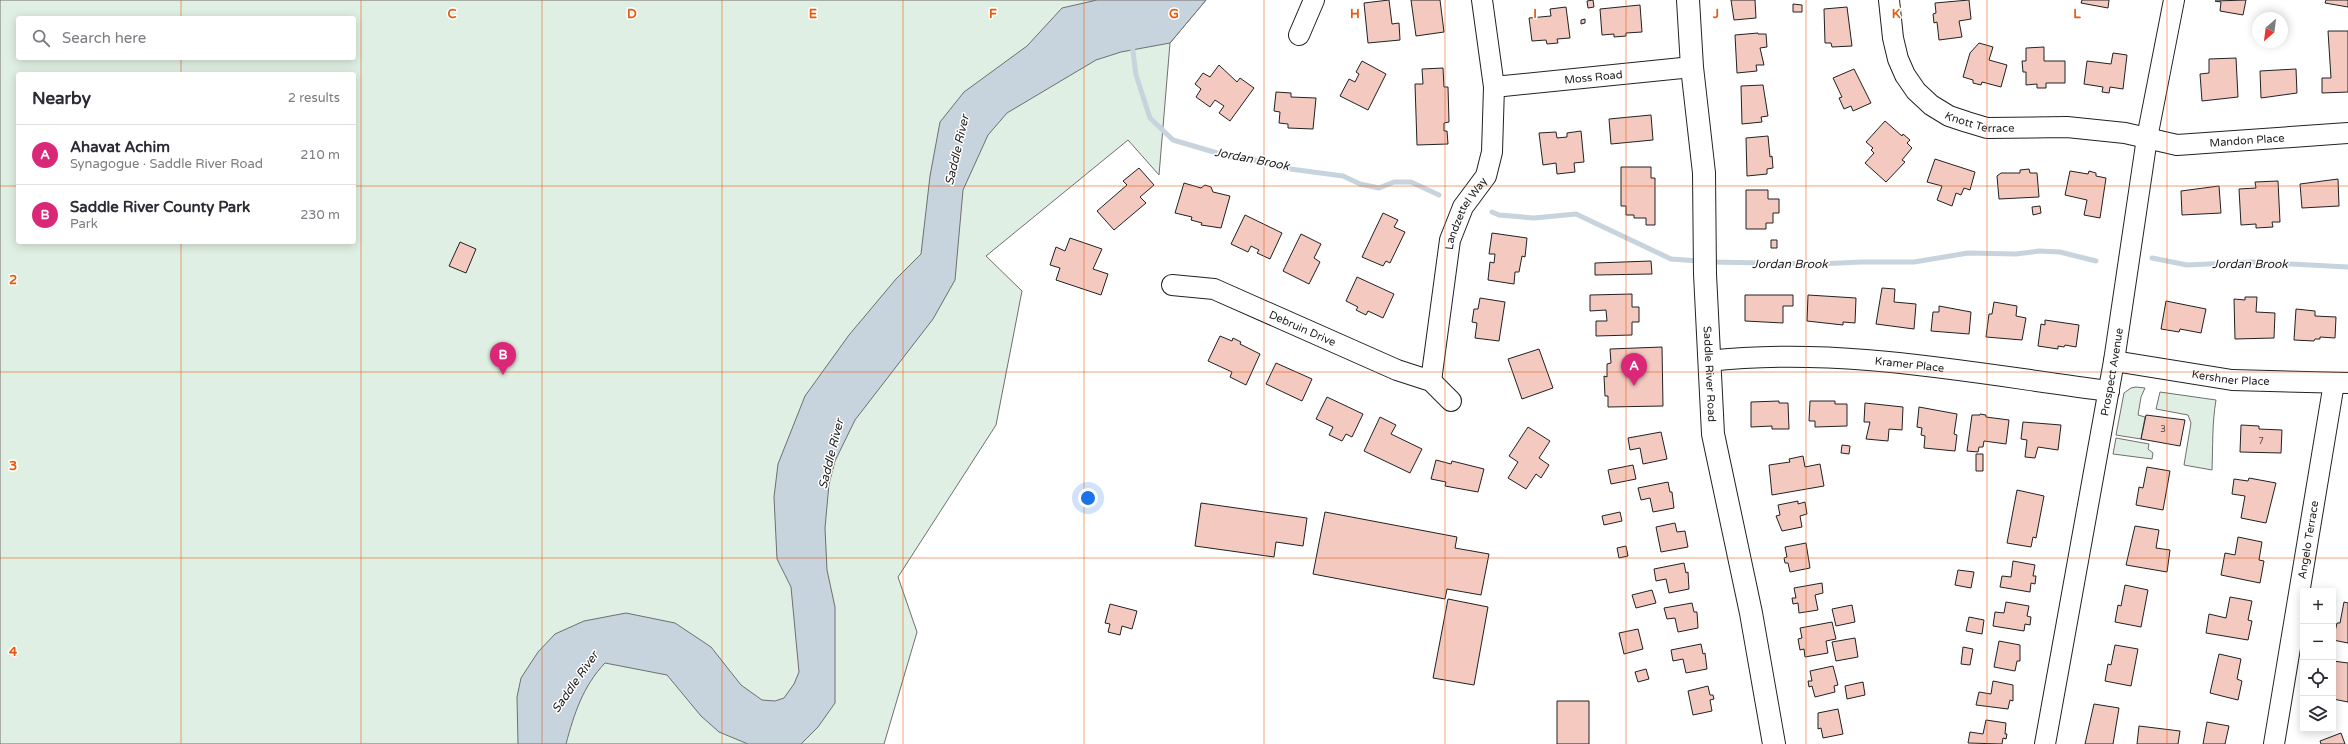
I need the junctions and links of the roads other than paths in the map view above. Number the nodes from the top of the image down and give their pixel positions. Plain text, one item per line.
1 (1314, 0) edge
2 (1482, 0) edge
3 (1688, 0) edge
4 (1889, 0) edge
5 (2174, 0) edge
6 (1299, 35) dead end
7 (1692, 67) junction
8 (1494, 87) junction
9 (2348, 133) edge
10 (2148, 138) junction
11 (1172, 285) dead end
12 (1709, 361) junction
13 (2114, 361) junction
14 (1431, 381) junction
15 (2341, 383) edge
16 (2109, 391) junction
17 (1451, 401) dead end
18 (1774, 744) edge
19 (2045, 744) edge
20 (2274, 744) edge

1 - 6 street
2 - 8 street, Landzettel Way
3 - 7 main road, Saddle River Road
4 - 10 street, Knott Terrace
5 - 10 street, Prospect Avenue
7 - 8 street, Moss Road
7 - 12 main road, Saddle River Road
8 - 14 street, Landzettel Way
9 - 10 street, Mandon Place
10 - 13 street, Prospect Avenue
11 - 14 street, Debruin Drive
12 - 16 street, Kramer Place
12 - 18 main road, Saddle River Road
13 - 15 street, Kershner Place
13 - 16 street, Prospect Avenue
14 - 17 street
15 - 20 street, Angelo Terrace
16 - 19 street, Prospect Avenue

